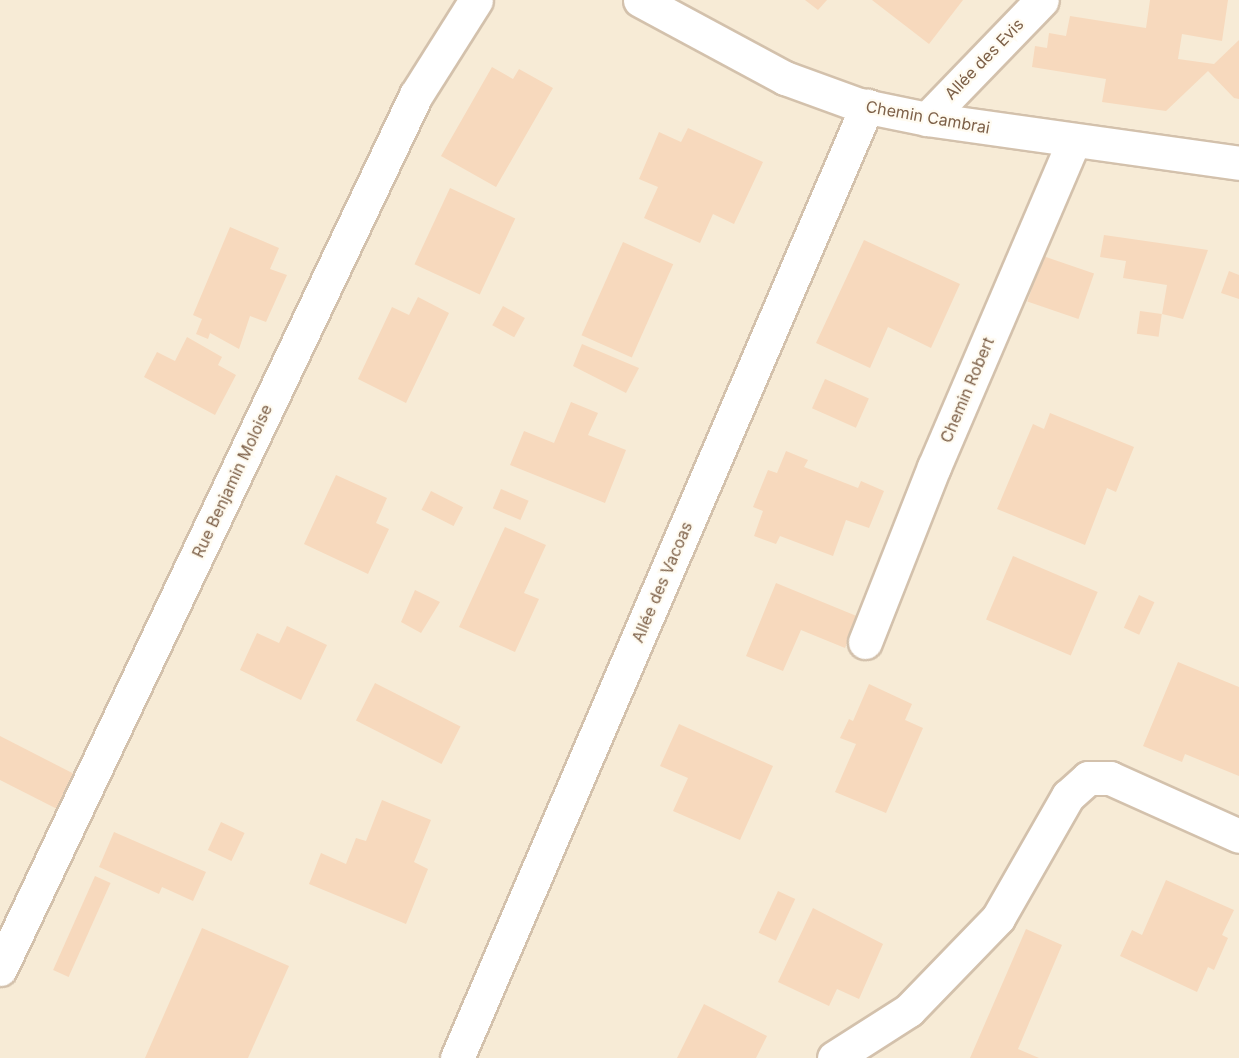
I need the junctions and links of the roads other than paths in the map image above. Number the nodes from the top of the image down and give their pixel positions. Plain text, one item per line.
1 (476, 0) edge
2 (640, 0) edge
3 (1042, 0) edge
4 (867, 106) junction
5 (927, 119) junction
6 (1074, 141) junction
7 (1239, 163) edge
8 (865, 642) dead end
9 (1239, 836) edge
10 (0, 969) edge
11 (457, 1058) edge
12 (834, 1058) edge

1 - 10 street, Rue Benjamin Moloise
2 - 4 street, Chemin Cambrai
3 - 5 street, Allée des Evis
4 - 5 street, Chemin Cambrai
4 - 11 street, Allée des Vacoas
5 - 6 street, Chemin Cambrai
6 - 7 street, Chemin Cambrai
6 - 8 street, Chemin Robert
9 - 12 street

